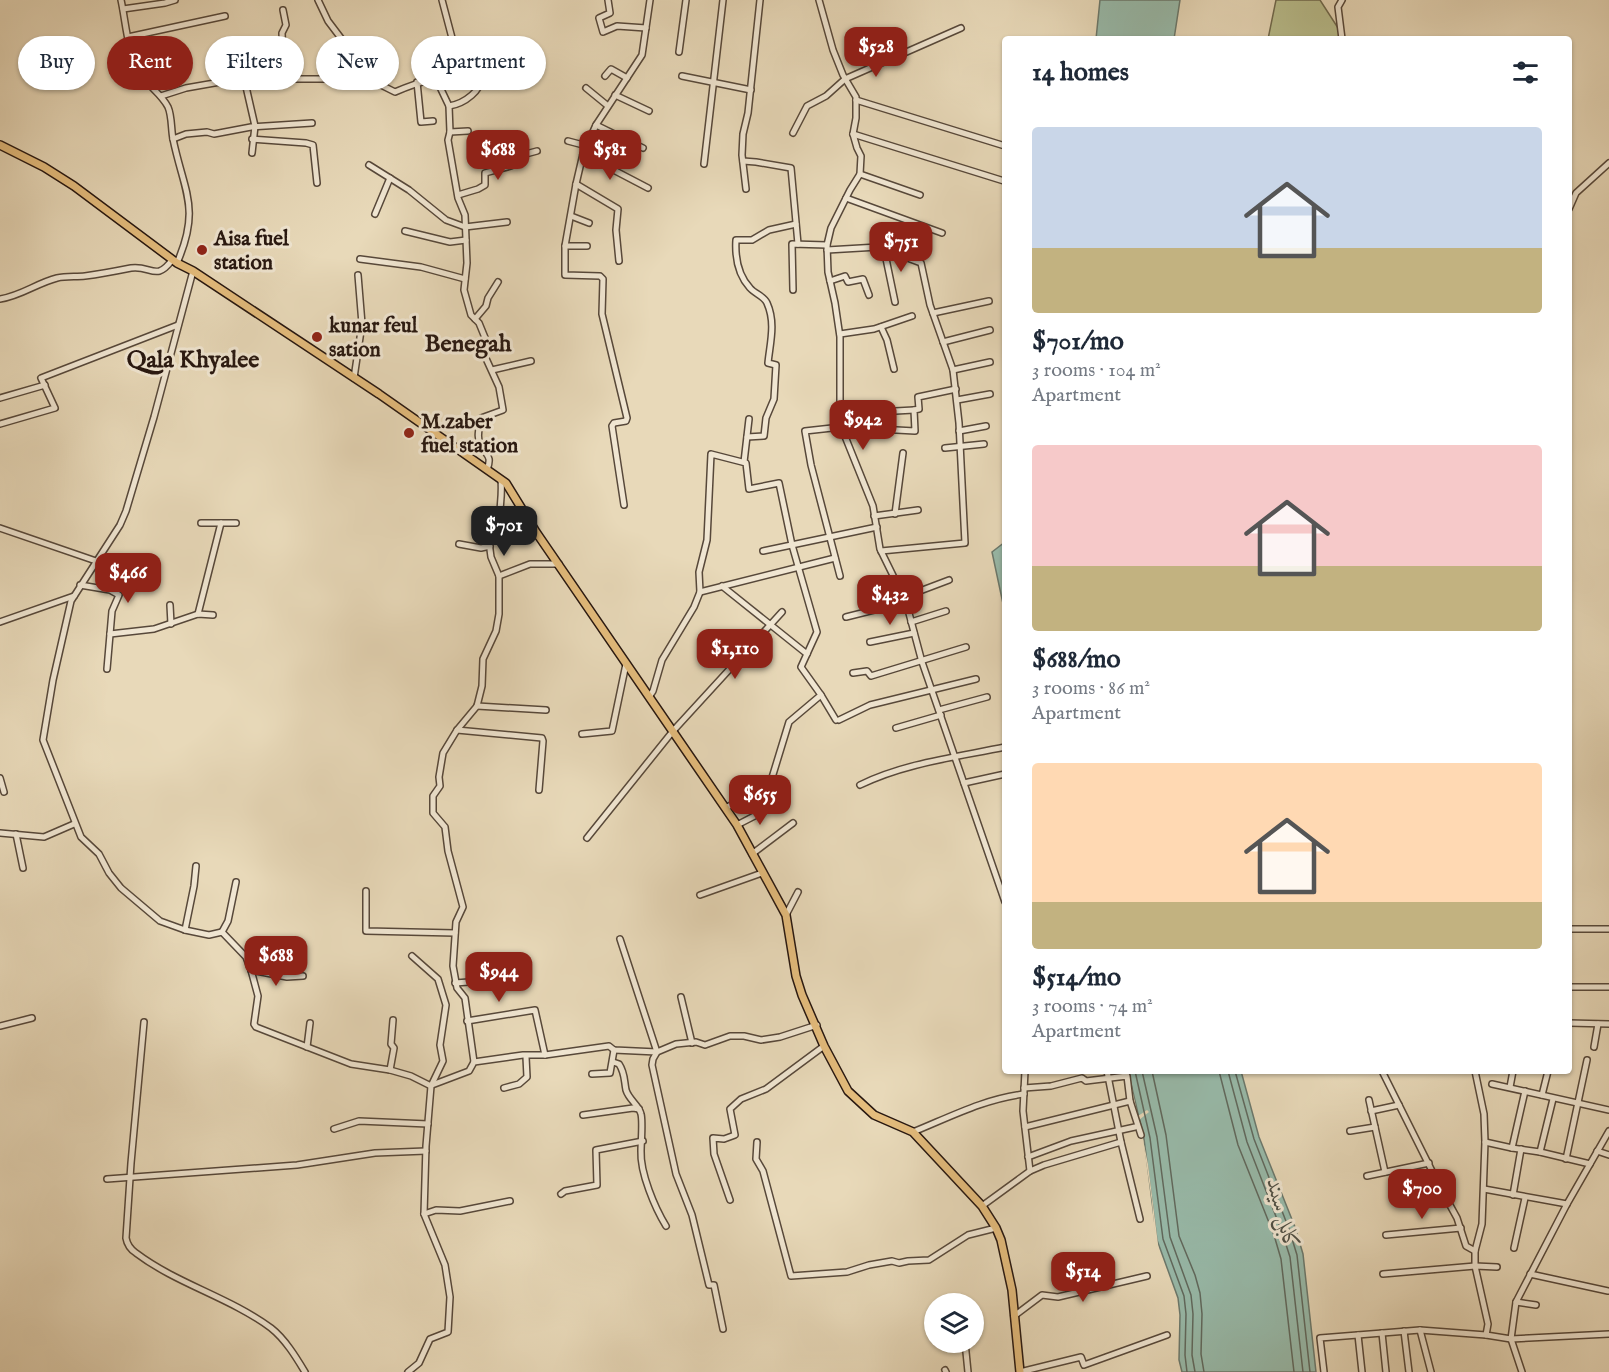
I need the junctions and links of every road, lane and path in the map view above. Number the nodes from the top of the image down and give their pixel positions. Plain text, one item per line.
1 (121, 0) edge
2 (175, 0) edge
3 (318, 0) edge
4 (442, 0) edge
5 (608, 0) edge
6 (650, 0) edge
7 (686, 0) edge
8 (723, 0) edge
9 (760, 0) edge
10 (819, 0) edge
11 (1342, 0) edge
12 (123, 9) junction
13 (283, 10) dead end
14 (225, 16) dead end
15 (646, 28) junction
16 (961, 28) dead end
17 (128, 36) edge
18 (133, 36) edge
19 (282, 36) edge
20 (339, 36) edge
21 (451, 36) edge
22 (1342, 36) edge
23 (679, 52) dead end
24 (605, 76) dead end
25 (682, 76) dead end
26 (627, 78) junction
27 (845, 79) junction
28 (714, 82) junction
29 (205, 85) edge
30 (411, 85) edge
31 (586, 88) dead end
32 (155, 90) edge
33 (247, 90) edge
34 (391, 90) edge
35 (418, 90) edge
36 (442, 90) edge
37 (478, 90) edge
38 (751, 90) junction
39 (615, 95) junction
40 (161, 96) junction
41 (856, 100) junction
42 (448, 106) junction
43 (608, 106) junction
44 (649, 111) dead end
45 (433, 121) dead end
46 (312, 123) dead end
47 (596, 125) junction
48 (255, 126) junction
49 (468, 131) dead end
50 (450, 132) junction
51 (793, 133) dead end
52 (853, 134) junction
53 (173, 139) junction
54 (252, 139) junction
55 (568, 141) dead end
56 (0, 145) edge
57 (1002, 145) edge
58 (587, 146) junction
59 (643, 148) dead end
60 (537, 151) dead end
61 (252, 153) dead end
62 (583, 154) junction
63 (743, 161) junction
64 (1609, 163) edge
65 (704, 164) dead end
66 (369, 165) dead end
67 (860, 174) junction
68 (390, 178) junction
69 (1002, 180) edge
70 (318, 183) dead end
71 (576, 184) junction
72 (648, 188) dead end
73 (746, 189) dead end
74 (458, 195) junction
75 (920, 195) dead end
76 (846, 198) junction
77 (1572, 202) edge
78 (375, 214) dead end
79 (572, 216) junction
80 (507, 222) dead end
81 (589, 223) dead end
82 (796, 224) junction
83 (465, 227) junction
84 (405, 231) dead end
85 (942, 233) dead end
86 (466, 240) junction
87 (798, 244) junction
88 (565, 246) junction
89 (586, 246) dead end
90 (827, 248) junction
91 (884, 249) junction
92 (360, 259) dead end
93 (174, 261) junction
94 (619, 261) dead end
95 (193, 271) junction
96 (358, 275) dead end
97 (465, 279) junction
98 (830, 281) junction
99 (498, 282) dead end
100 (793, 290) dead end
101 (869, 295) dead end
102 (0, 298) edge
103 (989, 301) dead end
104 (896, 302) dead end
105 (933, 314) junction
106 (912, 316) dead end
107 (475, 319) junction
108 (178, 325) junction
109 (881, 327) junction
110 (990, 330) dead end
111 (840, 334) junction
112 (943, 342) junction
113 (531, 362) dead end
114 (990, 362) dead end
115 (894, 369) dead end
116 (492, 370) junction
117 (953, 370) junction
118 (354, 378) junction
119 (45, 385) junction
120 (956, 389) junction
121 (990, 394) dead end
122 (0, 398) edge
123 (957, 400) junction
124 (914, 410) junction
125 (839, 411) junction
126 (749, 419) dead end
127 (0, 424) edge
128 (987, 426) dead end
129 (841, 427) junction
130 (959, 431) junction
131 (747, 437) junction
132 (984, 444) dead end
133 (945, 448) dead end
134 (960, 448) junction
135 (903, 453) dead end
136 (744, 462) junction
137 (487, 470) junction
138 (501, 480) junction
139 (624, 505) dead end
140 (918, 510) dead end
141 (895, 514) junction
142 (874, 516) junction
143 (201, 523) dead end
144 (221, 523) junction
145 (236, 523) dead end
146 (877, 527) junction
147 (0, 528) edge
148 (829, 537) junction
149 (459, 544) dead end
150 (792, 545) junction
151 (490, 546) junction
152 (763, 551) dead end
153 (881, 551) junction
154 (835, 558) junction
155 (96, 561) junction
156 (559, 564) junction
157 (798, 567) junction
158 (500, 576) junction
159 (840, 576) dead end
160 (949, 580) dead end
161 (80, 585) junction
162 (722, 586) junction
163 (700, 592) junction
164 (74, 596) junction
165 (905, 599) junction
166 (170, 605) dead end
167 (946, 611) dead end
168 (782, 612) dead end
169 (198, 614) junction
170 (213, 615) dead end
171 (846, 616) dead end
172 (0, 622) edge
173 (911, 622) junction
174 (171, 624) junction
175 (770, 624) junction
176 (914, 633) junction
177 (110, 634) junction
178 (870, 642) dead end
179 (966, 647) dead end
180 (807, 654) junction
181 (922, 662) junction
182 (626, 664) junction
183 (107, 669) dead end
184 (853, 673) dead end
185 (932, 691) junction
186 (821, 695) junction
187 (649, 697) junction
188 (987, 697) dead end
189 (477, 706) junction
190 (546, 710) dead end
191 (940, 712) junction
192 (896, 728) dead end
193 (457, 730) junction
194 (673, 732) junction
195 (582, 734) dead end
196 (1002, 748) edge
197 (955, 757) junction
198 (1002, 775) edge
199 (0, 778) edge
200 (964, 783) junction
201 (860, 785) dead end
202 (540, 790) dead end
203 (4, 792) dead end
204 (772, 807) dead end
205 (726, 808) junction
206 (793, 823) dead end
207 (74, 824) junction
208 (737, 825) junction
209 (0, 833) edge
210 (16, 834) junction
211 (588, 838) dead end
212 (752, 855) junction
213 (196, 866) dead end
214 (23, 868) dead end
215 (762, 873) junction
216 (236, 882) dead end
217 (366, 891) dead end
218 (798, 892) dead end
219 (1002, 893) edge
220 (700, 895) dead end
221 (786, 915) junction
222 (1609, 928) edge
223 (1572, 929) edge
224 (185, 930) junction
225 (222, 932) junction
226 (455, 933) junction
227 (620, 939) dead end
228 (412, 956) dead end
229 (251, 970) junction
230 (303, 976) dead end
231 (522, 978) dead end
232 (455, 983) junction
233 (1572, 987) edge
234 (1609, 987) edge
235 (681, 997) dead end
236 (32, 1018) dead end
237 (393, 1020) dead end
238 (467, 1021) junction
239 (144, 1022) dead end
240 (310, 1023) dead end
241 (1572, 1023) edge
242 (1598, 1024) junction
243 (1609, 1024) edge
244 (817, 1025) junction
245 (0, 1026) edge
246 (692, 1043) junction
247 (824, 1046) junction
248 (307, 1047) junction
249 (1594, 1047) dead end
250 (614, 1050) junction
251 (657, 1052) junction
252 (545, 1055) junction
253 (526, 1056) junction
254 (1587, 1060) dead end
255 (474, 1062) junction
256 (613, 1062) junction
257 (390, 1070) junction
258 (592, 1074) dead end
259 (1025, 1074) edge
260 (1107, 1074) edge
261 (1384, 1074) edge
262 (1476, 1074) edge
263 (1512, 1074) edge
264 (1547, 1074) edge
265 (1108, 1078) junction
266 (1492, 1084) dead end
267 (431, 1086) junction
268 (1510, 1087) junction
269 (504, 1088) dead end
270 (1024, 1091) junction
271 (1525, 1091) junction
272 (1542, 1095) junction
273 (1552, 1099) junction
274 (1369, 1100) dead end
275 (1130, 1101) junction
276 (1578, 1103) junction
277 (1113, 1104) junction
278 (1399, 1104) junction
279 (639, 1109) junction
280 (1609, 1110) edge
281 (1371, 1111) junction
282 (583, 1115) dead end
283 (428, 1124) junction
284 (1025, 1127) junction
285 (1135, 1127) dead end
286 (1375, 1127) junction
287 (334, 1129) dead end
288 (1119, 1130) junction
289 (1350, 1131) dead end
290 (913, 1132) junction
291 (1608, 1134) edge
292 (1141, 1136) dead end
293 (643, 1141) junction
294 (757, 1142) dead end
295 (1121, 1142) junction
296 (1485, 1142) junction
297 (1512, 1148) junction
298 (1521, 1149) junction
299 (426, 1151) junction
300 (1597, 1151) junction
301 (1540, 1152) junction
302 (1609, 1155) edge
303 (1028, 1157) junction
304 (1566, 1159) junction
305 (1429, 1163) junction
306 (1590, 1164) junction
307 (1030, 1171) junction
308 (1385, 1172) junction
309 (1367, 1176) dead end
310 (129, 1178) junction
311 (107, 1179) dead end
312 (1484, 1189) junction
313 (561, 1194) dead end
314 (1513, 1195) junction
315 (1525, 1198) junction
316 (730, 1200) dead end
317 (510, 1201) dead end
318 (1567, 1204) junction
319 (982, 1206) junction
320 (424, 1214) junction
321 (1140, 1219) dead end
322 (666, 1226) dead end
323 (996, 1228) junction
324 (1461, 1228) junction
325 (1386, 1235) dead end
326 (1514, 1248) dead end
327 (1475, 1251) junction
328 (1475, 1266) junction
329 (1497, 1267) dead end
330 (1383, 1274) dead end
331 (1530, 1274) junction
332 (1147, 1276) dead end
333 (1608, 1291) edge
334 (1516, 1302) junction
335 (1536, 1305) dead end
336 (1014, 1316) junction
337 (723, 1329) dead end
338 (1420, 1330) junction
339 (1404, 1331) junction
340 (1382, 1333) junction
341 (1609, 1334) edge
342 (1167, 1335) dead end
343 (1358, 1335) junction
344 (1486, 1335) junction
345 (1511, 1339) junction
346 (966, 1353) edge
347 (306, 1372) edge
348 (408, 1372) edge
349 (968, 1372) edge
350 (1020, 1372) edge
351 (1324, 1372) edge
352 (1362, 1372) edge
353 (1386, 1372) edge
354 (1409, 1372) edge
355 (1431, 1372) edge
356 (1521, 1372) edge

1 - 12 street
2 - 12 street
3 - 20 street
4 - 21 street
5 - 15 street
6 - 15 street
7 - 23 street
8 - 28 street
9 - 38 street
10 - 27 street
11 - 22 street
12 - 17 street
13 - 19 street
14 - 18 street
15 - 26 street
16 - 27 street
24 - 26 street
25 - 28 street
26 - 39 street
27 - 41 street
27 - 51 street
28 - 38 street
28 - 65 street
29 - 40 street
30 - 34 street
31 - 43 street
32 - 40 street
33 - 48 street
35 - 45 street
36 - 42 street
37 - 42 street
38 - 63 street
39 - 43 street
39 - 44 street
40 - 53 street
41 - 52 street
41 - 57 street
42 - 50 street
43 - 47 street
46 - 48 street
47 - 58 street
47 - 59 street
48 - 53 street
48 - 54 street
49 - 50 street
50 - 74 street
52 - 67 street
52 - 69 street
53 - 93 street
54 - 61 street
54 - 70 street
55 - 58 street
56 - 93 main road
58 - 62 street
60 - 74 street
62 - 71 street
62 - 72 street
63 - 73 street
63 - 82 street
64 - 77 street
66 - 68 street
67 - 75 street
67 - 76 street
68 - 78 street
68 - 83 street
71 - 79 street
71 - 94 street
74 - 83 street
76 - 85 street
76 - 90 street
79 - 81 street
79 - 88 street
80 - 83 street
82 - 87 street
82 - 131 street
83 - 86 street
84 - 86 street
86 - 97 street
87 - 90 street
87 - 100 street
88 - 89 street
88 - 139 street
90 - 91 street
90 - 98 street
91 - 104 street
91 - 105 street
92 - 97 street
93 - 95 main road
93 - 102 street
95 - 108 street
95 - 118 main road
96 - 118 street
97 - 107 street
98 - 101 street
98 - 111 street
99 - 107 street
103 - 105 street
105 - 112 street
106 - 109 street
107 - 116 street
108 - 119 street
108 - 155 street
109 - 111 street
109 - 115 street
110 - 112 street
111 - 125 street
112 - 117 street
113 - 116 street
114 - 117 street
116 - 137 street
117 - 120 street
118 - 137 main road
119 - 122 street
119 - 127 street
120 - 123 street
120 - 124 street
121 - 123 street
123 - 130 street
124 - 125 street
124 - 129 street
125 - 129 street
126 - 131 street
128 - 130 street
129 - 142 street
129 - 148 street
130 - 134 street
131 - 136 street
132 - 134 street
133 - 134 street
134 - 153 street
135 - 141 street
136 - 150 street
136 - 163 street
137 - 138 main road
138 - 151 street
138 - 156 main road
140 - 141 street
141 - 142 street
142 - 146 street
143 - 144 street
144 - 145 street
144 - 169 street
146 - 148 street
146 - 153 street
147 - 155 street
148 - 150 street
148 - 154 street
149 - 151 street
150 - 152 street
150 - 157 street
151 - 158 street
153 - 165 street
154 - 157 street
154 - 159 street
155 - 161 street
156 - 158 street
156 - 182 main road
157 - 162 street
157 - 180 street
158 - 189 street
160 - 165 street
161 - 164 street
161 - 177 street
162 - 163 street
162 - 175 street
163 - 187 street
164 - 172 street
164 - 207 street
165 - 171 street
165 - 173 street
166 - 174 street
167 - 173 street
168 - 175 street
169 - 170 street
169 - 174 street
173 - 176 street
174 - 177 street
175 - 180 street
175 - 194 street
176 - 178 street
176 - 181 street
177 - 183 street
179 - 181 street
180 - 186 street
181 - 184 street
181 - 185 street
182 - 187 main road
182 - 195 street
185 - 185 street
185 - 186 street
185 - 191 street
186 - 205 street
187 - 194 main road
188 - 191 street
189 - 190 street
189 - 193 street
191 - 192 street
191 - 197 street
193 - 202 street
193 - 226 street
194 - 205 main road
194 - 211 street
196 - 197 street
197 - 200 street
197 - 201 street
198 - 200 street
199 - 203 street
200 - 219 street
204 - 208 street
205 - 208 main road
206 - 212 street
207 - 210 street
207 - 224 street
208 - 212 main road
209 - 210 street
210 - 214 street
212 - 215 main road
213 - 224 street
215 - 220 street
215 - 221 main road
216 - 225 street
217 - 226 street
218 - 221 street
221 - 244 main road
222 - 223 street
224 - 225 street
225 - 229 street
226 - 232 street
227 - 251 street
228 - 267 street
229 - 230 street
229 - 248 street
231 - 232 street
232 - 238 street
233 - 234 street
235 - 246 street
236 - 245 street
237 - 257 street
238 - 252 street
238 - 255 street
239 - 310 street
240 - 248 street
241 - 242 street
242 - 243 street
242 - 249 street
244 - 246 street
244 - 247 main road
246 - 251 street
247 - 290 main road
247 - 316 street
248 - 257 street
250 - 251 street
250 - 252 street
250 - 256 street
251 - 337 street
252 - 253 street
253 - 255 street
253 - 269 street
254 - 276 street
255 - 267 street
256 - 258 street
256 - 279 street
257 - 267 street
259 - 270 street
260 - 265 street
261 - 278 street
262 - 296 street
263 - 268 street
264 - 272 street
265 - 270 street
265 - 275 street
265 - 277 street
266 - 268 street
267 - 283 street
268 - 271 street
270 - 284 street
270 - 290 street
271 - 272 street
271 - 297 street
272 - 273 street
273 - 276 street
273 - 301 street
274 - 281 street
275 - 277 street
275 - 292 street
276 - 280 street
276 - 304 street
277 - 284 street
277 - 288 street
278 - 281 street
278 - 305 street
279 - 282 street
279 - 293 street
281 - 286 street
283 - 287 street
283 - 299 street
284 - 303 street
285 - 288 street
286 - 289 street
286 - 308 street
288 - 295 street
288 - 303 street
290 - 319 main road
291 - 300 street
293 - 313 street
293 - 322 street
294 - 323 street
295 - 307 street
295 - 321 street
296 - 297 street
296 - 312 street
297 - 298 street
298 - 301 street
298 - 314 street
299 - 310 street
299 - 320 street
300 - 302 street
300 - 306 street
301 - 304 street
303 - 307 street
304 - 306 street
305 - 308 street
305 - 324 street
306 - 318 street
307 - 319 street
308 - 309 street
310 - 311 street
310 - 347 street
312 - 314 street
312 - 327 street
314 - 315 street
315 - 318 street
315 - 326 street
317 - 320 street
318 - 331 street
319 - 323 main road
320 - 348 street
323 - 336 main road
324 - 325 street
324 - 327 street
327 - 328 street
328 - 329 street
328 - 330 street
328 - 344 street
331 - 333 street
331 - 334 street
332 - 336 street
334 - 335 street
334 - 345 street
336 - 350 main road
338 - 339 street
338 - 344 street
338 - 355 street
339 - 340 street
339 - 354 street
340 - 343 street
340 - 353 street
341 - 345 street
342 - 350 street
343 - 351 street
343 - 352 street
344 - 345 street
345 - 356 street
346 - 349 street

